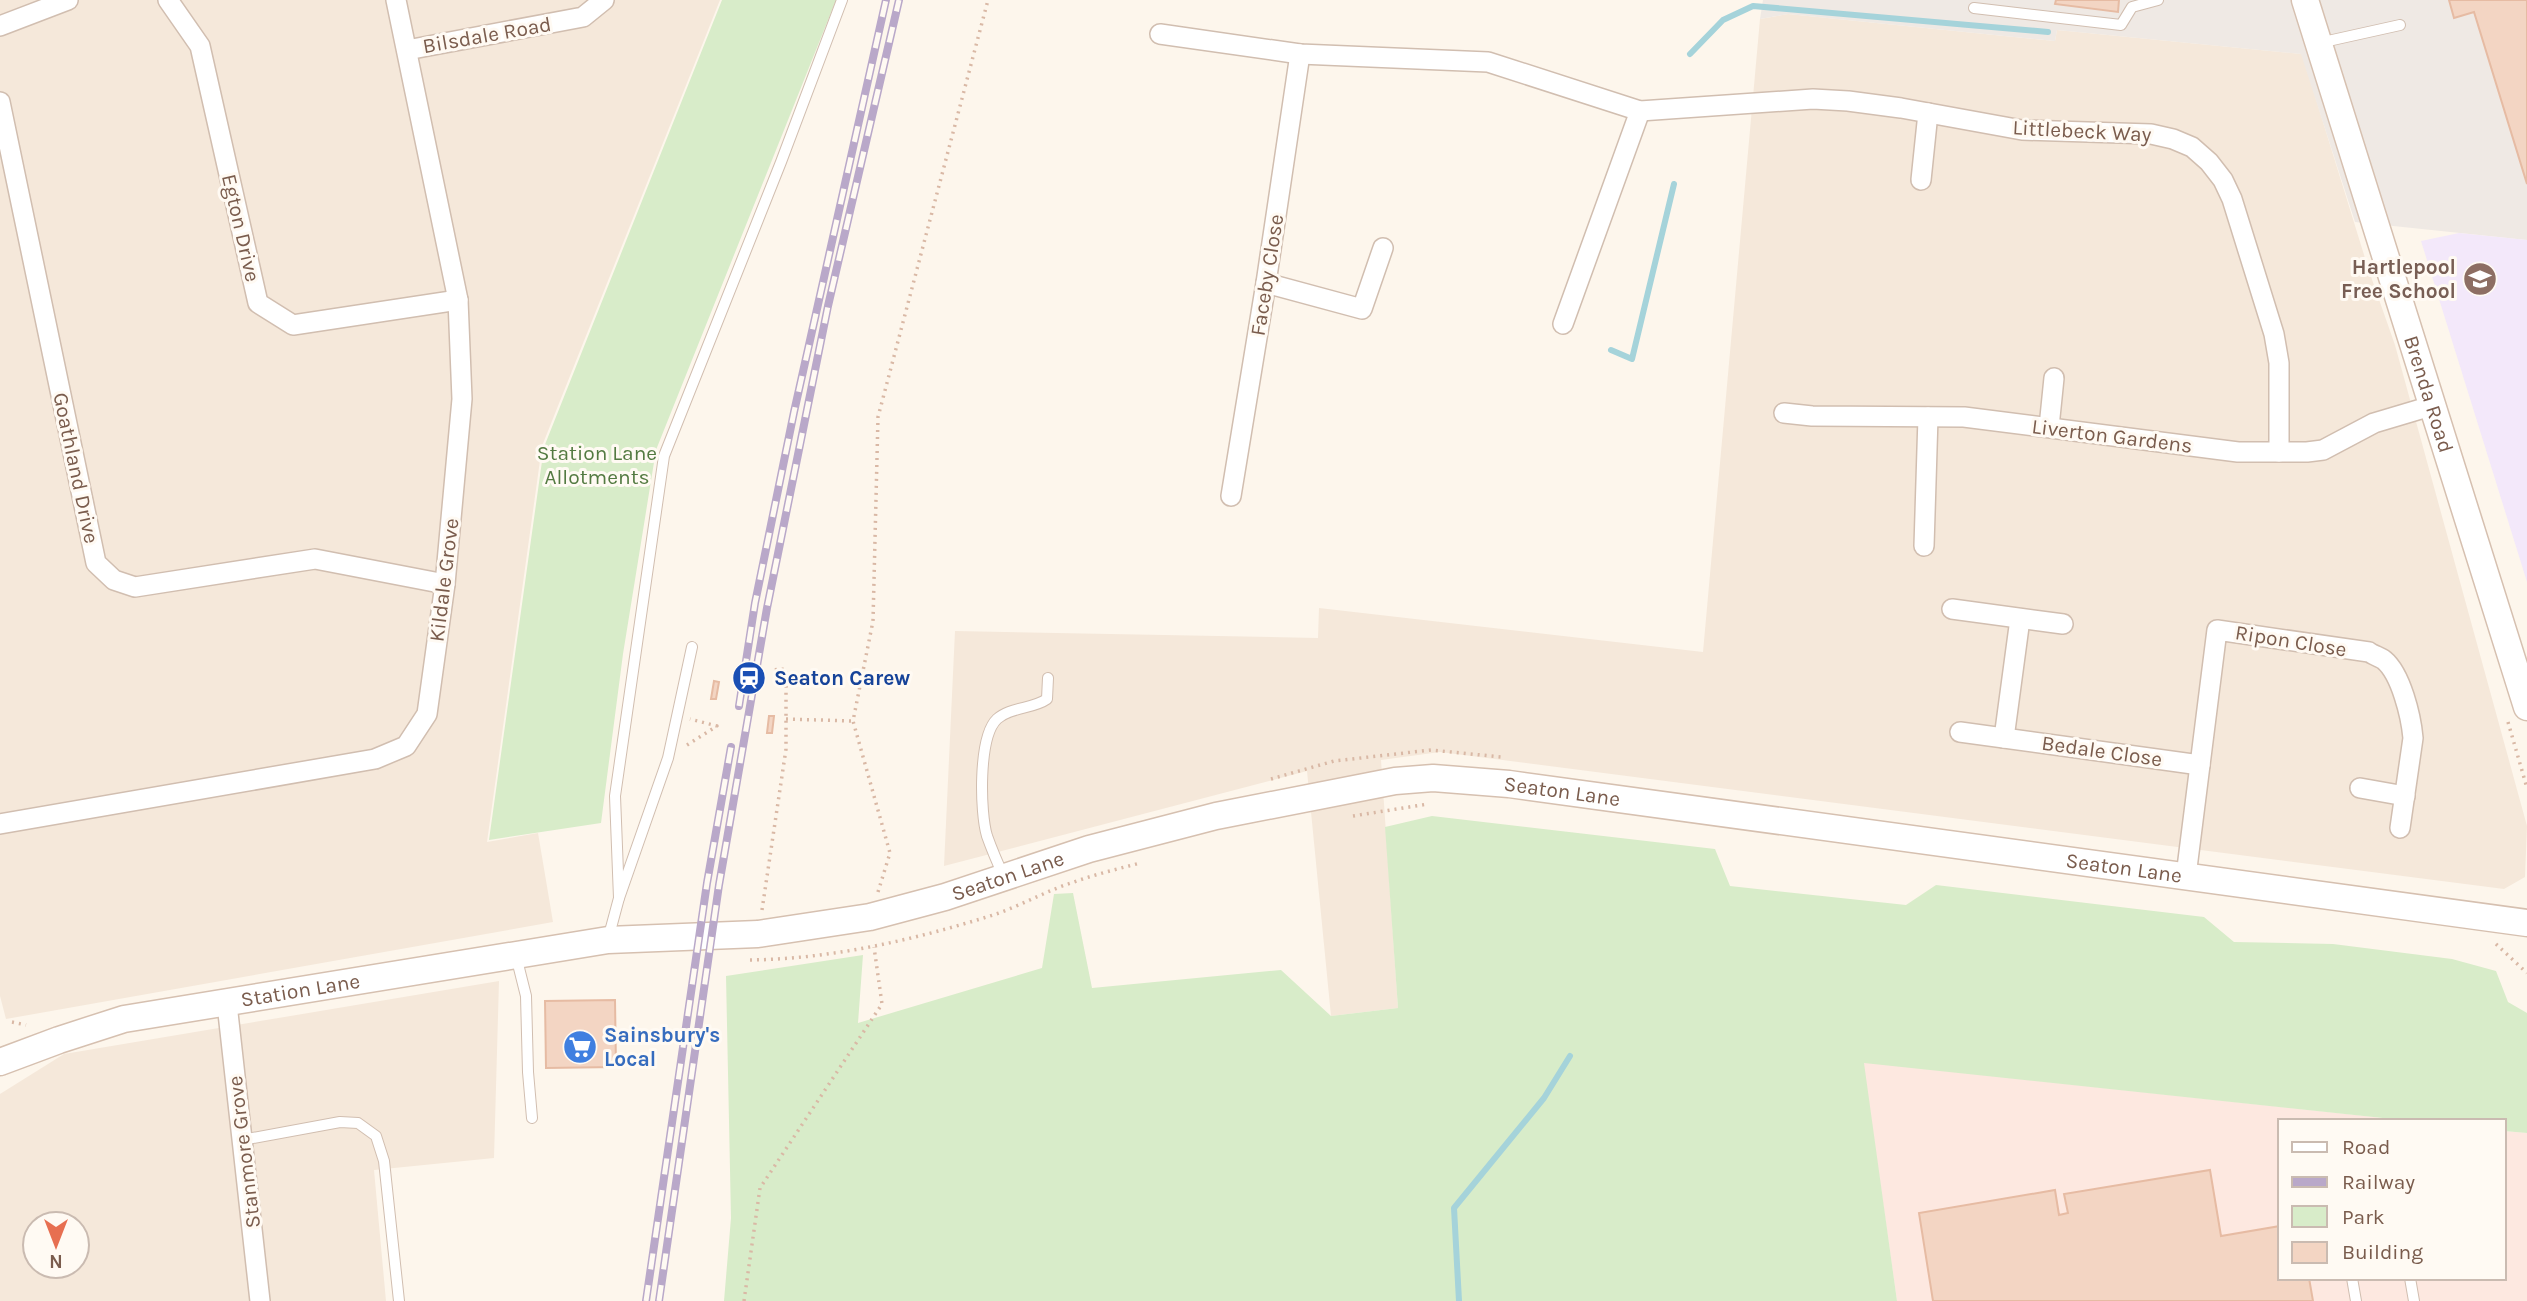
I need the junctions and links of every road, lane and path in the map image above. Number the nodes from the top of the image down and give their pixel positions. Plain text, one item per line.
1 (68, 0) edge
2 (167, 0) edge
3 (396, 0) edge
4 (604, 0) edge
5 (842, 0) edge
6 (988, 0) edge
7 (2158, 0) edge
8 (2305, 0) edge
9 (1974, 8) dead end
10 (2400, 25) dead end
11 (0, 26) edge
12 (1160, 34) dead end
13 (2318, 43) junction
14 (407, 50) junction
15 (1300, 54) junction
16 (0, 102) edge
17 (1640, 111) junction
18 (1928, 113) junction
19 (1921, 180) dead end
20 (1383, 248) dead end
21 (1266, 283) junction
22 (458, 300) junction
23 (1563, 324) dead end
24 (2054, 378) dead end
25 (2431, 406) junction
26 (1784, 413) dead end
27 (1928, 417) junction
28 (2049, 427) junction
29 (2279, 453) junction
30 (1231, 496) dead end
31 (1924, 546) dead end
32 (445, 583) junction
33 (1952, 609) dead end
34 (2020, 619) junction
35 (2063, 624) dead end
36 (691, 647) dead end
37 (771, 670) dead end
38 (1048, 678) dead end
39 (2527, 707) edge
40 (678, 716) junction
41 (786, 719) junction
42 (853, 721) junction
43 (1960, 732) dead end
44 (2004, 738) junction
45 (668, 758) junction
46 (2200, 765) junction
47 (2360, 788) dead end
48 (2405, 796) junction
49 (0, 824) edge
50 (2400, 828) dead end
51 (2186, 876) junction
52 (1004, 877) junction
53 (619, 898) junction
54 (876, 899) dead end
55 (760, 919) dead end
56 (2527, 923) edge
57 (608, 940) junction
58 (874, 947) dead end
59 (516, 955) junction
60 (227, 1004) junction
61 (0, 1062) edge
62 (532, 1118) dead end
63 (242, 1140) junction
64 (2352, 1280) edge
65 (2410, 1280) edge
66 (260, 1301) edge
67 (399, 1301) edge
68 (744, 1301) edge
69 (2356, 1301) edge
70 (2414, 1301) edge

1 - 11 street
2 - 22 street, Egton Drive
3 - 14 street, Kildale Grove
4 - 14 street, Bilsdale Road
5 - 53 lane
6 - 42 path
7 - 9 lane
8 - 13 main road, Brenda Road
10 - 13 lane
12 - 15 street
13 - 25 main road, Brenda Road
14 - 22 street, Kildale Grove
15 - 17 street
15 - 21 street, Faceby Close
16 - 32 street, Goathland Drive
17 - 18 street, Littlebeck Way
17 - 23 street
18 - 19 street
18 - 29 street, Littlebeck Way
20 - 21 street
21 - 30 street, Faceby Close
22 - 32 street, Kildale Grove
24 - 28 street
25 - 29 street, Liverton Gardens
25 - 39 main road, Brenda Road
26 - 27 street, Liverton Gardens
27 - 28 street, Liverton Gardens
27 - 31 street
28 - 29 street, Liverton Gardens
32 - 49 street, Kildale Grove
33 - 34 street
34 - 35 street
34 - 44 street
36 - 40 lane
37 - 41 path
38 - 52 lane
40 - 45 lane
40 - 45 path
41 - 42 path
41 - 55 path
42 - 54 path
43 - 44 street, Bedale Close
44 - 46 street, Bedale Close
45 - 53 lane
46 - 48 street, Ripon Close
46 - 51 street, Ripon Close
47 - 48 street
48 - 50 street, Ripon Close
51 - 52 main road, Seaton Lane
51 - 56 main road, Seaton Lane
52 - 57 main road, Seaton Lane
53 - 57 lane
57 - 59 main road, Station Lane
58 - 68 path
59 - 60 main road, Station Lane
59 - 62 lane
60 - 61 main road, Station Lane
60 - 63 street, Stanmore Grove
63 - 66 street, Stanmore Grove
63 - 67 lane
64 - 69 lane
65 - 70 lane

